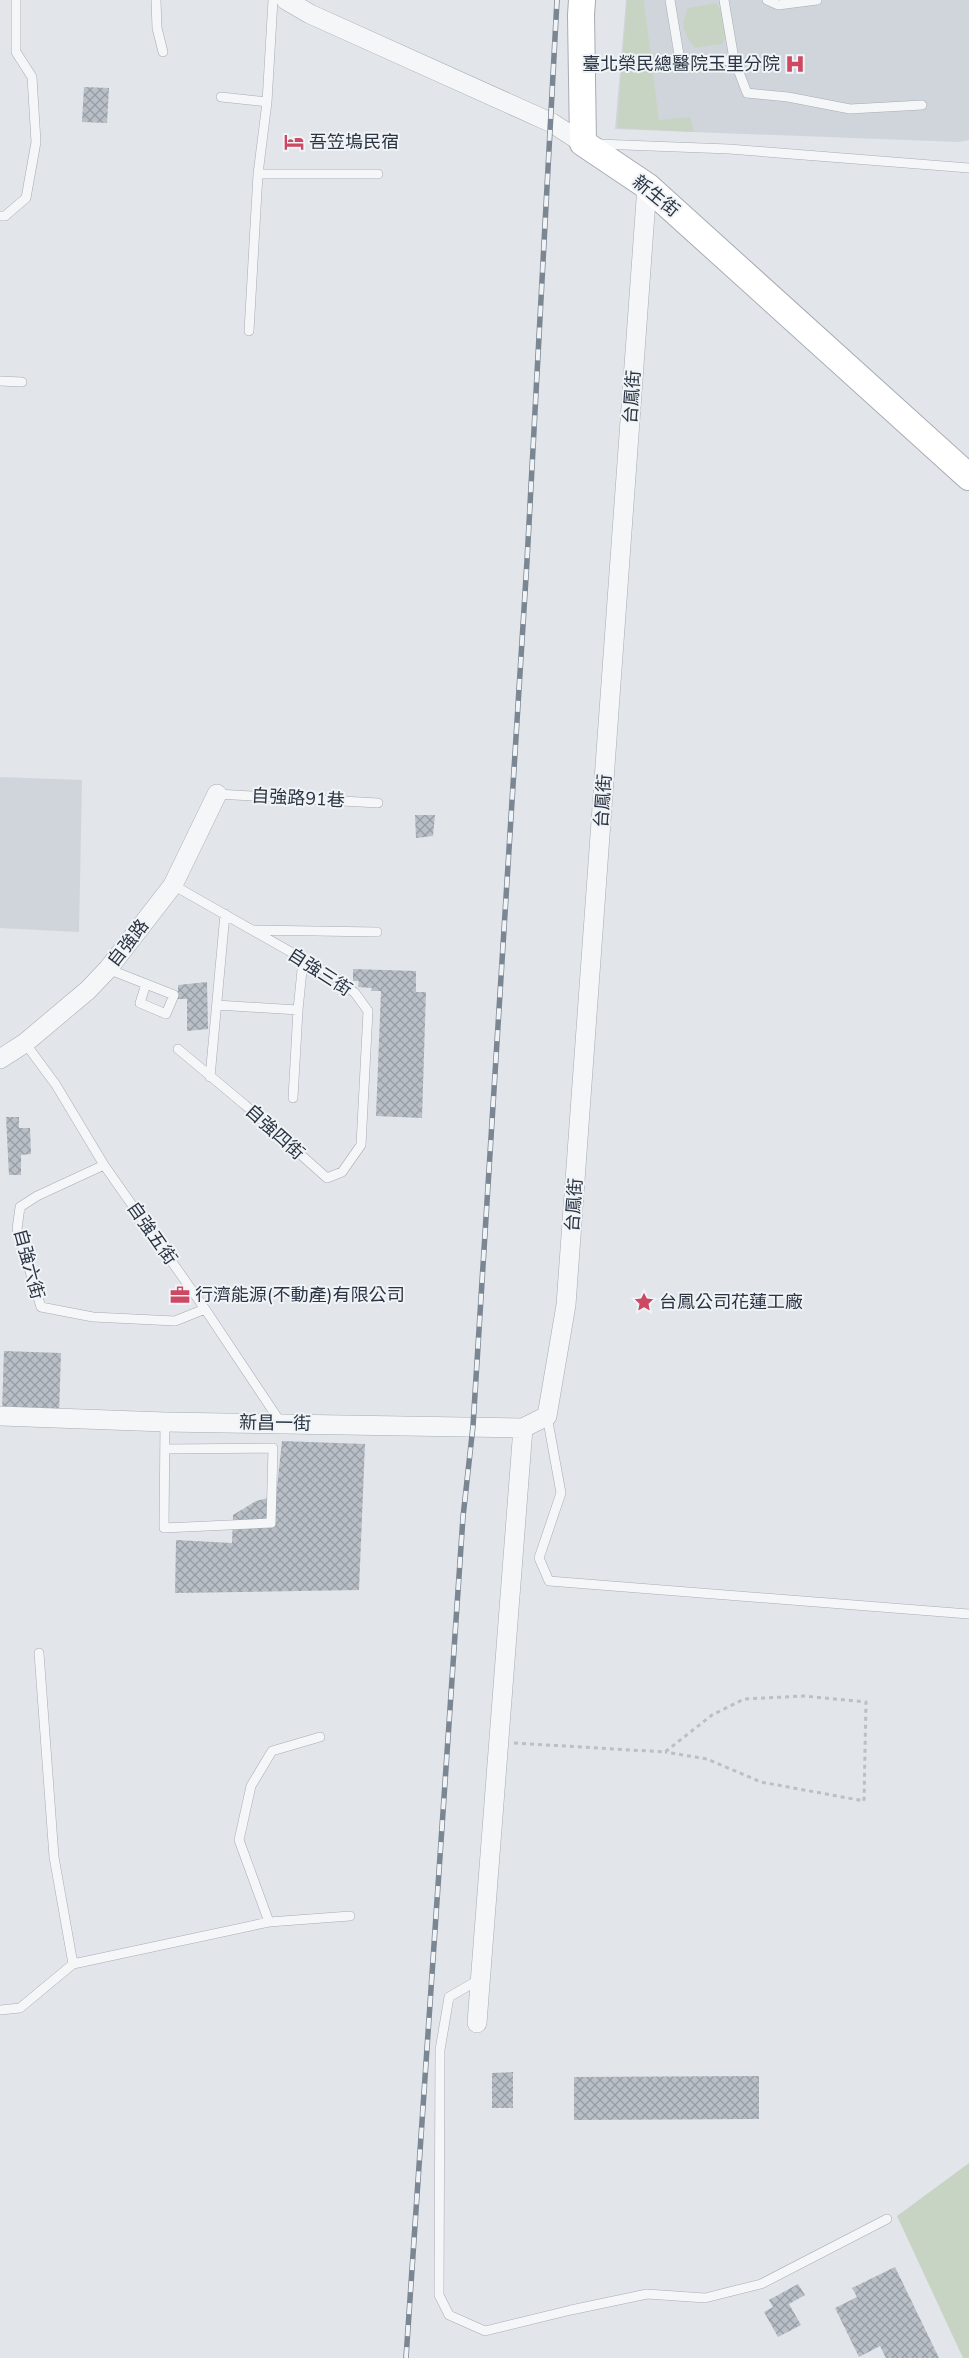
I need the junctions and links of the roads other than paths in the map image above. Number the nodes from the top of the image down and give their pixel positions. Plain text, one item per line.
1 (16, 0) edge
2 (156, 0) edge
3 (273, 0) edge
4 (286, 0) edge
5 (582, 0) edge
6 (671, 0) edge
7 (724, 0) edge
8 (767, 0) edge
9 (817, 0) edge
10 (163, 52) dead end
11 (734, 59) junction
12 (222, 96) dead end
13 (267, 102) junction
14 (922, 105) dead end
15 (583, 143) junction
16 (969, 168) edge
17 (258, 174) junction
18 (378, 174) dead end
19 (648, 186) junction
20 (0, 216) edge
21 (249, 332) dead end
22 (0, 382) edge
23 (22, 382) dead end
24 (969, 477) edge
25 (217, 794) joint
26 (378, 803) dead end
27 (173, 885) junction
28 (225, 914) junction
29 (252, 930) junction
30 (377, 932) dead end
31 (303, 960) junction
32 (108, 969) junction
33 (146, 984) dead end
34 (217, 1005) junction
35 (298, 1010) junction
36 (25, 1043) junction
37 (178, 1049) dead end
38 (0, 1059) edge
39 (210, 1077) junction
40 (293, 1098) dead end
41 (104, 1165) junction
42 (342, 1172) joint
43 (205, 1309) junction
44 (0, 1416) edge
45 (547, 1416) junction
46 (165, 1422) junction
47 (281, 1422) junction
48 (523, 1428) junction
49 (165, 1449) junction
50 (969, 1614) edge
51 (39, 1653) dead end
52 (320, 1737) dead end
53 (350, 1916) dead end
54 (269, 1922) junction
55 (73, 1964) junction
56 (480, 1978) junction
57 (0, 2010) edge
58 (477, 2024) dead end
59 (887, 2219) dead end

1 - 20 lane
2 - 10 lane
3 - 13 lane
4 - 15 street, 新生街
5 - 15 street
6 - 11 lane
7 - 11 lane
8 - 9 lane
11 - 14 lane
12 - 13 lane
13 - 17 lane
15 - 16 lane
15 - 19 street, 新生街
17 - 18 lane
17 - 21 lane
19 - 24 street, 新生街
19 - 45 street, 台鳳街
22 - 23 lane
25 - 26 lane, 自強路91巷
25 - 27 street, 自強路
27 - 28 lane, 自強三街
27 - 32 street, 自強路
28 - 29 lane, 自強三街
28 - 34 lane
29 - 30 lane
29 - 31 lane, 自強三街
31 - 35 lane
31 - 42 lane, 自強三街
32 - 33 lane
32 - 36 street, 自強路
34 - 35 lane
34 - 39 lane
35 - 40 lane
36 - 38 street, 自強路
36 - 41 lane, 自強五街
37 - 39 lane, 自強四街
39 - 42 lane, 自強四街
41 - 43 lane, 自強五街
41 - 43 lane, 自強六街
43 - 47 lane, 自強五街
44 - 46 street, 新昌一街
45 - 48 street, 新昌一街
45 - 50 lane
46 - 47 street, 新昌一街
46 - 49 lane
47 - 48 street, 新昌一街
48 - 56 street
49 - 49 lane
51 - 55 lane
52 - 54 lane
53 - 54 lane
54 - 55 lane
55 - 57 lane
56 - 58 street
56 - 59 lane

